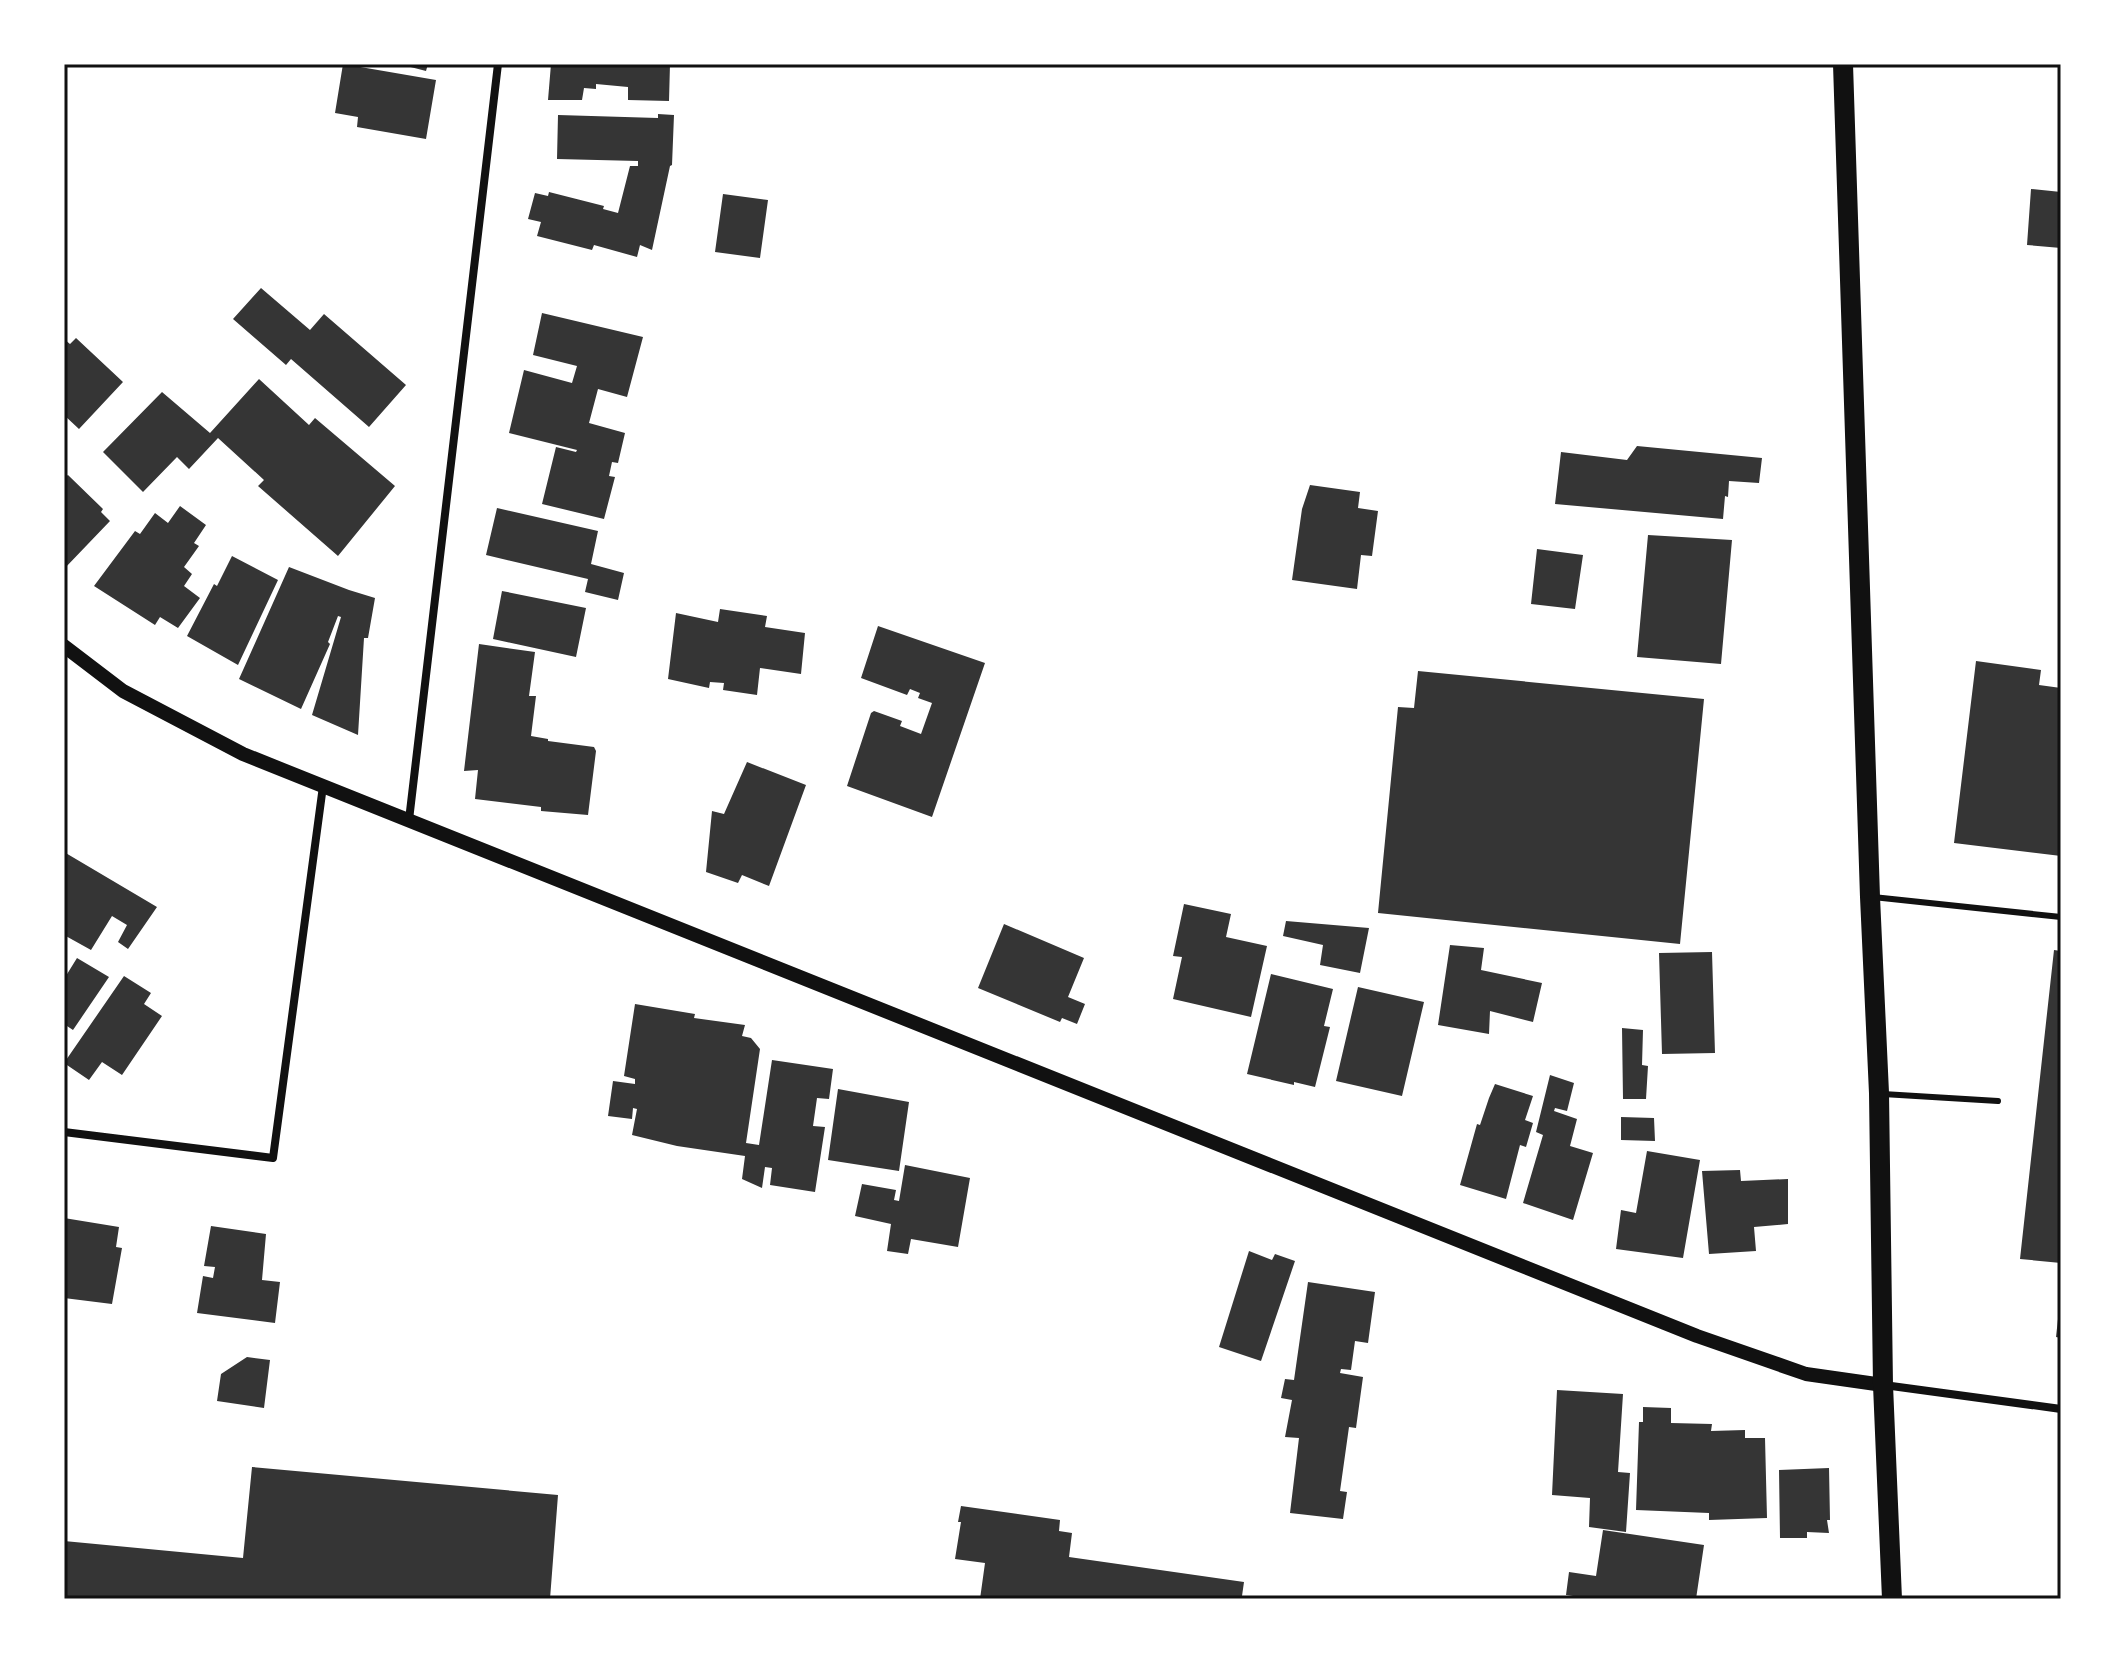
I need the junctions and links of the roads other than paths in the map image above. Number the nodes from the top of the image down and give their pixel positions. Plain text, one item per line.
1 (498, 64) edge
2 (1843, 64) edge
3 (64, 646) edge
4 (323, 786) junction
5 (409, 820) junction
6 (1870, 897) junction
7 (2061, 917) edge
8 (1879, 1093) junction
9 (1998, 1101) dead end
10 (64, 1132) edge
11 (1883, 1385) junction
12 (2061, 1409) edge
13 (1892, 1599) edge

1 - 5 street
2 - 6 main road
3 - 4 street
4 - 5 street
4 - 10 street
5 - 11 street
6 - 7 lane
6 - 8 main road
8 - 9 lane
8 - 11 main road
11 - 12 street
11 - 13 main road

